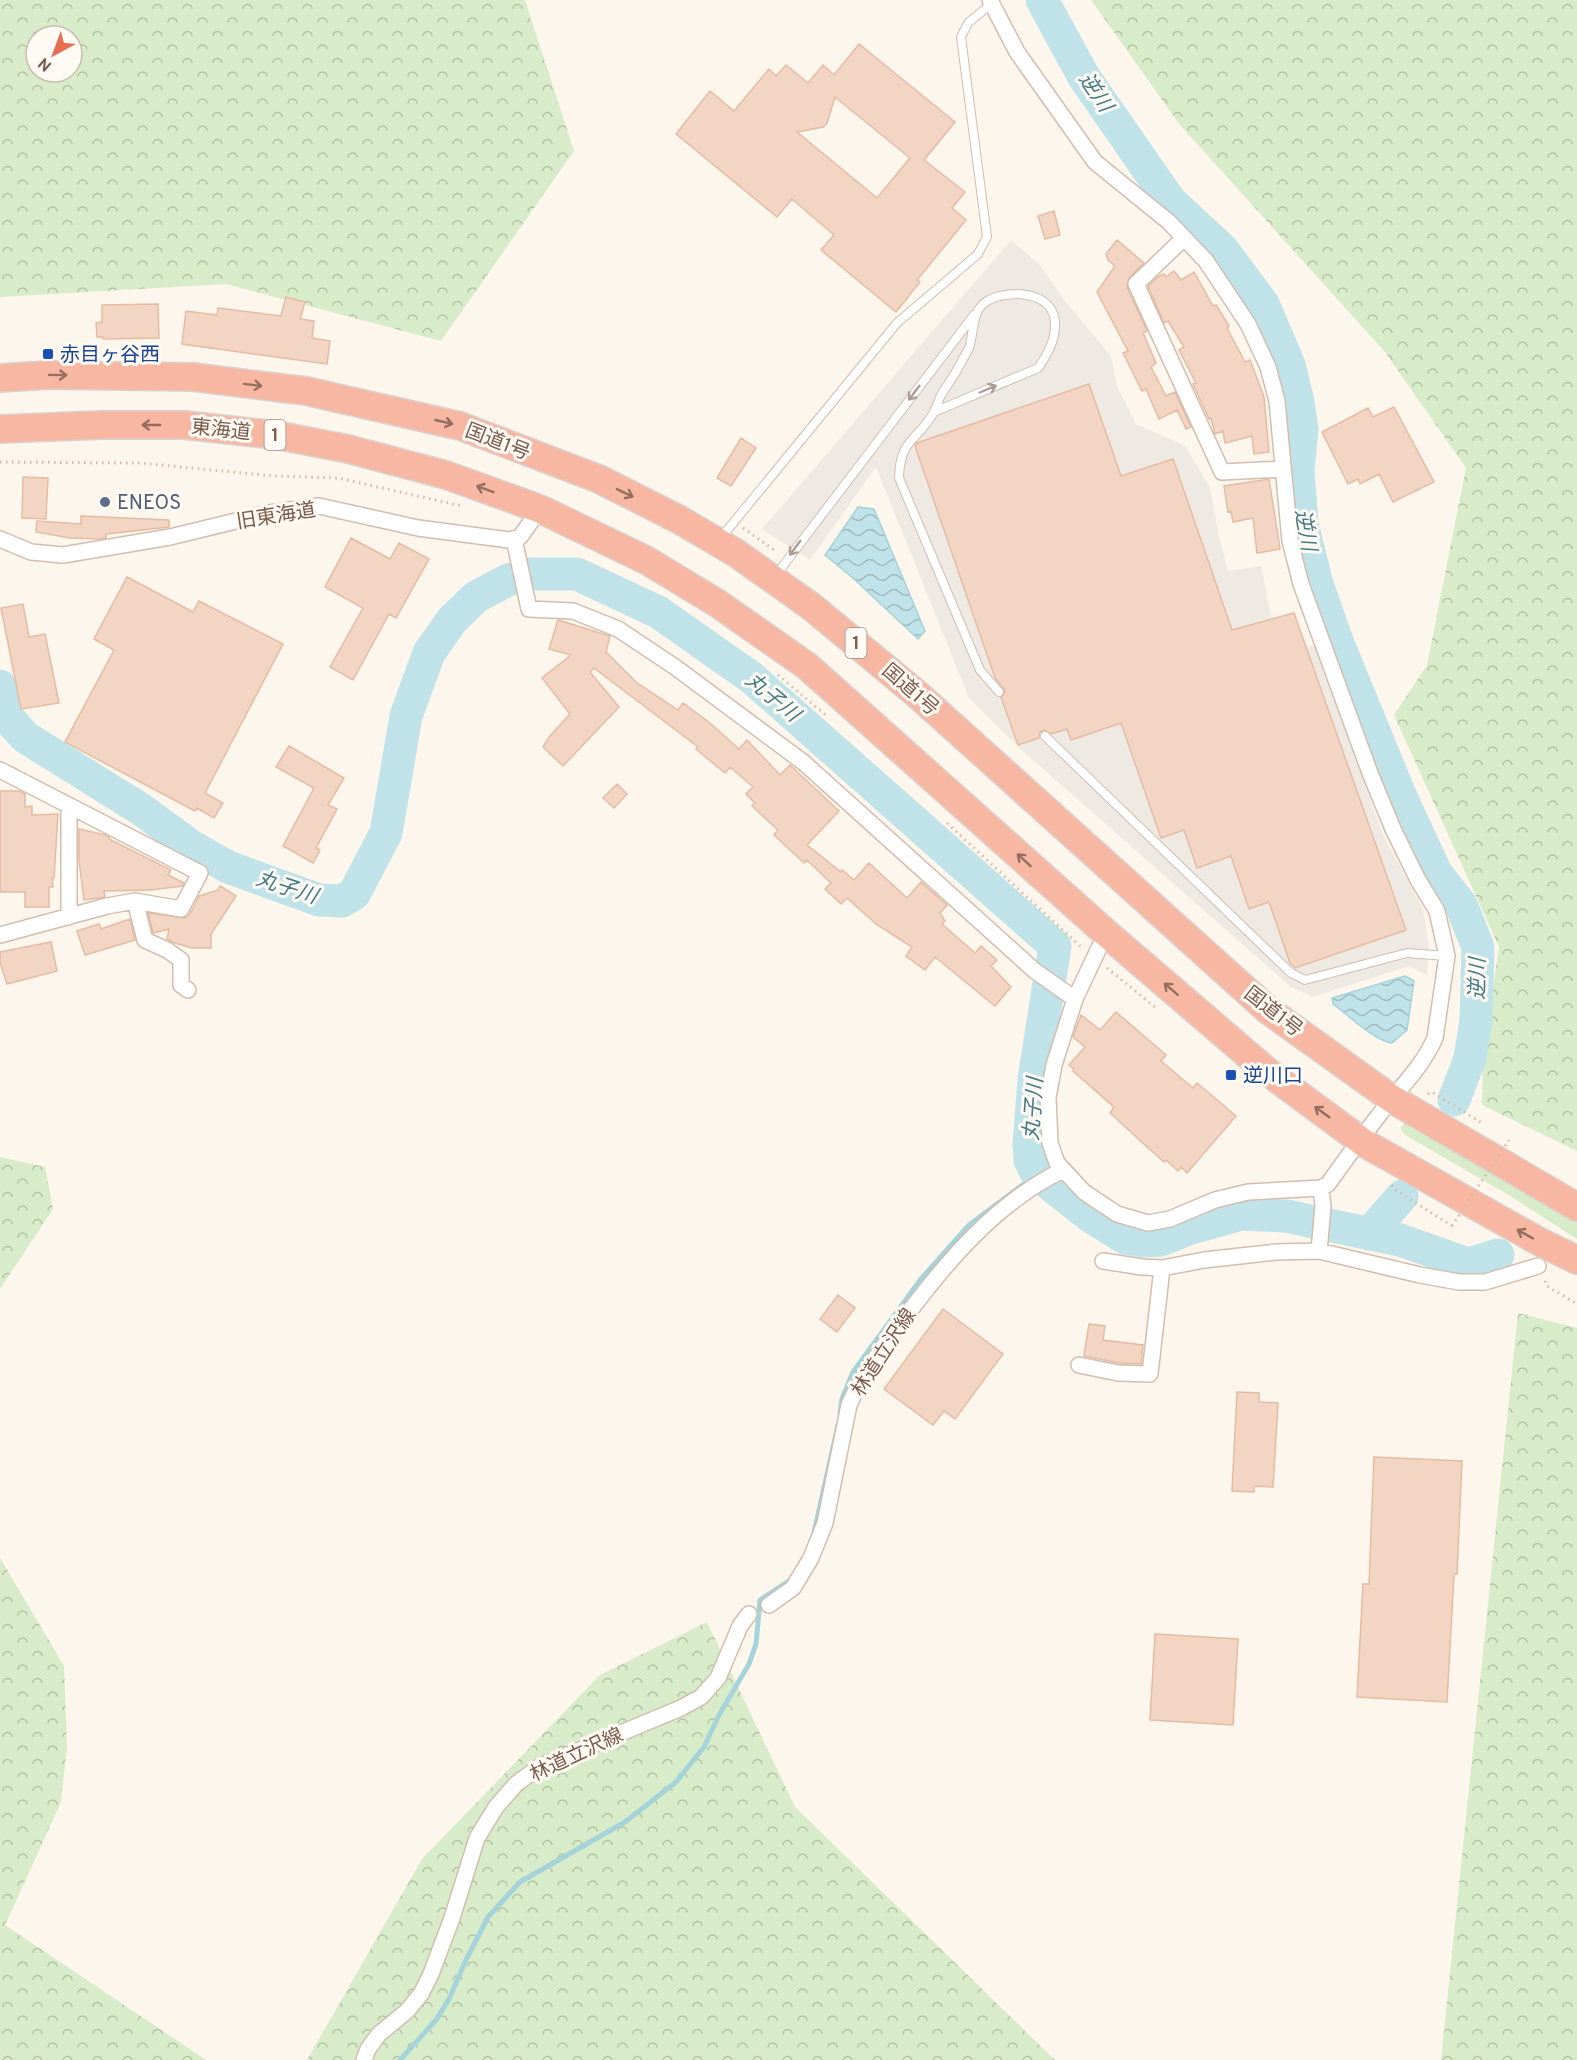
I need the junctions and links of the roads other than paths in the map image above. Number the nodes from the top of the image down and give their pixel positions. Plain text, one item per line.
1 (990, 2) edge
2 (1184, 238) junction
3 (975, 314) junction
4 (0, 378) edge
5 (934, 412) junction
6 (0, 429) edge
7 (1283, 469) junction
8 (540, 509) junction
9 (0, 539) edge
10 (514, 539) junction
11 (718, 543) junction
12 (773, 579) junction
13 (999, 692) dead end
14 (1045, 736) dead end
15 (0, 770) edge
16 (69, 806) junction
17 (135, 901) junction
18 (69, 917) junction
19 (1106, 933) junction
20 (0, 935) edge
21 (1447, 957) junction
22 (188, 990) dead end
23 (1072, 997) junction
24 (1392, 1099) junction
25 (1360, 1140) junction
26 (1058, 1172) junction
27 (1321, 1188) junction
28 (1577, 1208) edge
29 (1320, 1245) junction
30 (1577, 1260) edge
31 (1103, 1261) dead end
32 (1538, 1266) dead end
33 (1162, 1268) junction
34 (1079, 1365) dead end
35 (769, 1605) dead end
36 (749, 1614) dead end
37 (364, 2060) edge

1 - 2 street
1 - 11 lane
2 - 7 street
2 - 7 street
3 - 5 lane
5 -> 3 lane
3 -> 12 lane
4 -> 11 highway, 国道1号 / 1
5 - 13 lane
8 -> 6 highway, 東海道 / 1
7 - 21 street
8 - 10 street
19 -> 8 highway, 1
9 - 10 street, 旧東海道
10 - 23 street
11 - 12 highway, 国道1号 / 1
12 - 24 highway, 国道1号 / 1
14 - 21 lane
15 - 16 street
16 - 17 street
16 - 18 street
17 - 18 street
17 - 22 street
18 - 20 street
19 - 23 street
25 -> 19 highway, 1
21 - 24 street
23 - 26 street
24 - 25 street
24 - 28 highway, 国道1号 / 1
25 - 27 street
30 -> 25 highway, 1
26 - 27 street
26 - 35 street, 林道立沢線
27 - 29 street
29 - 32 street
29 - 33 street
31 - 33 street
33 - 34 street
36 - 37 street, 林道立沢線

